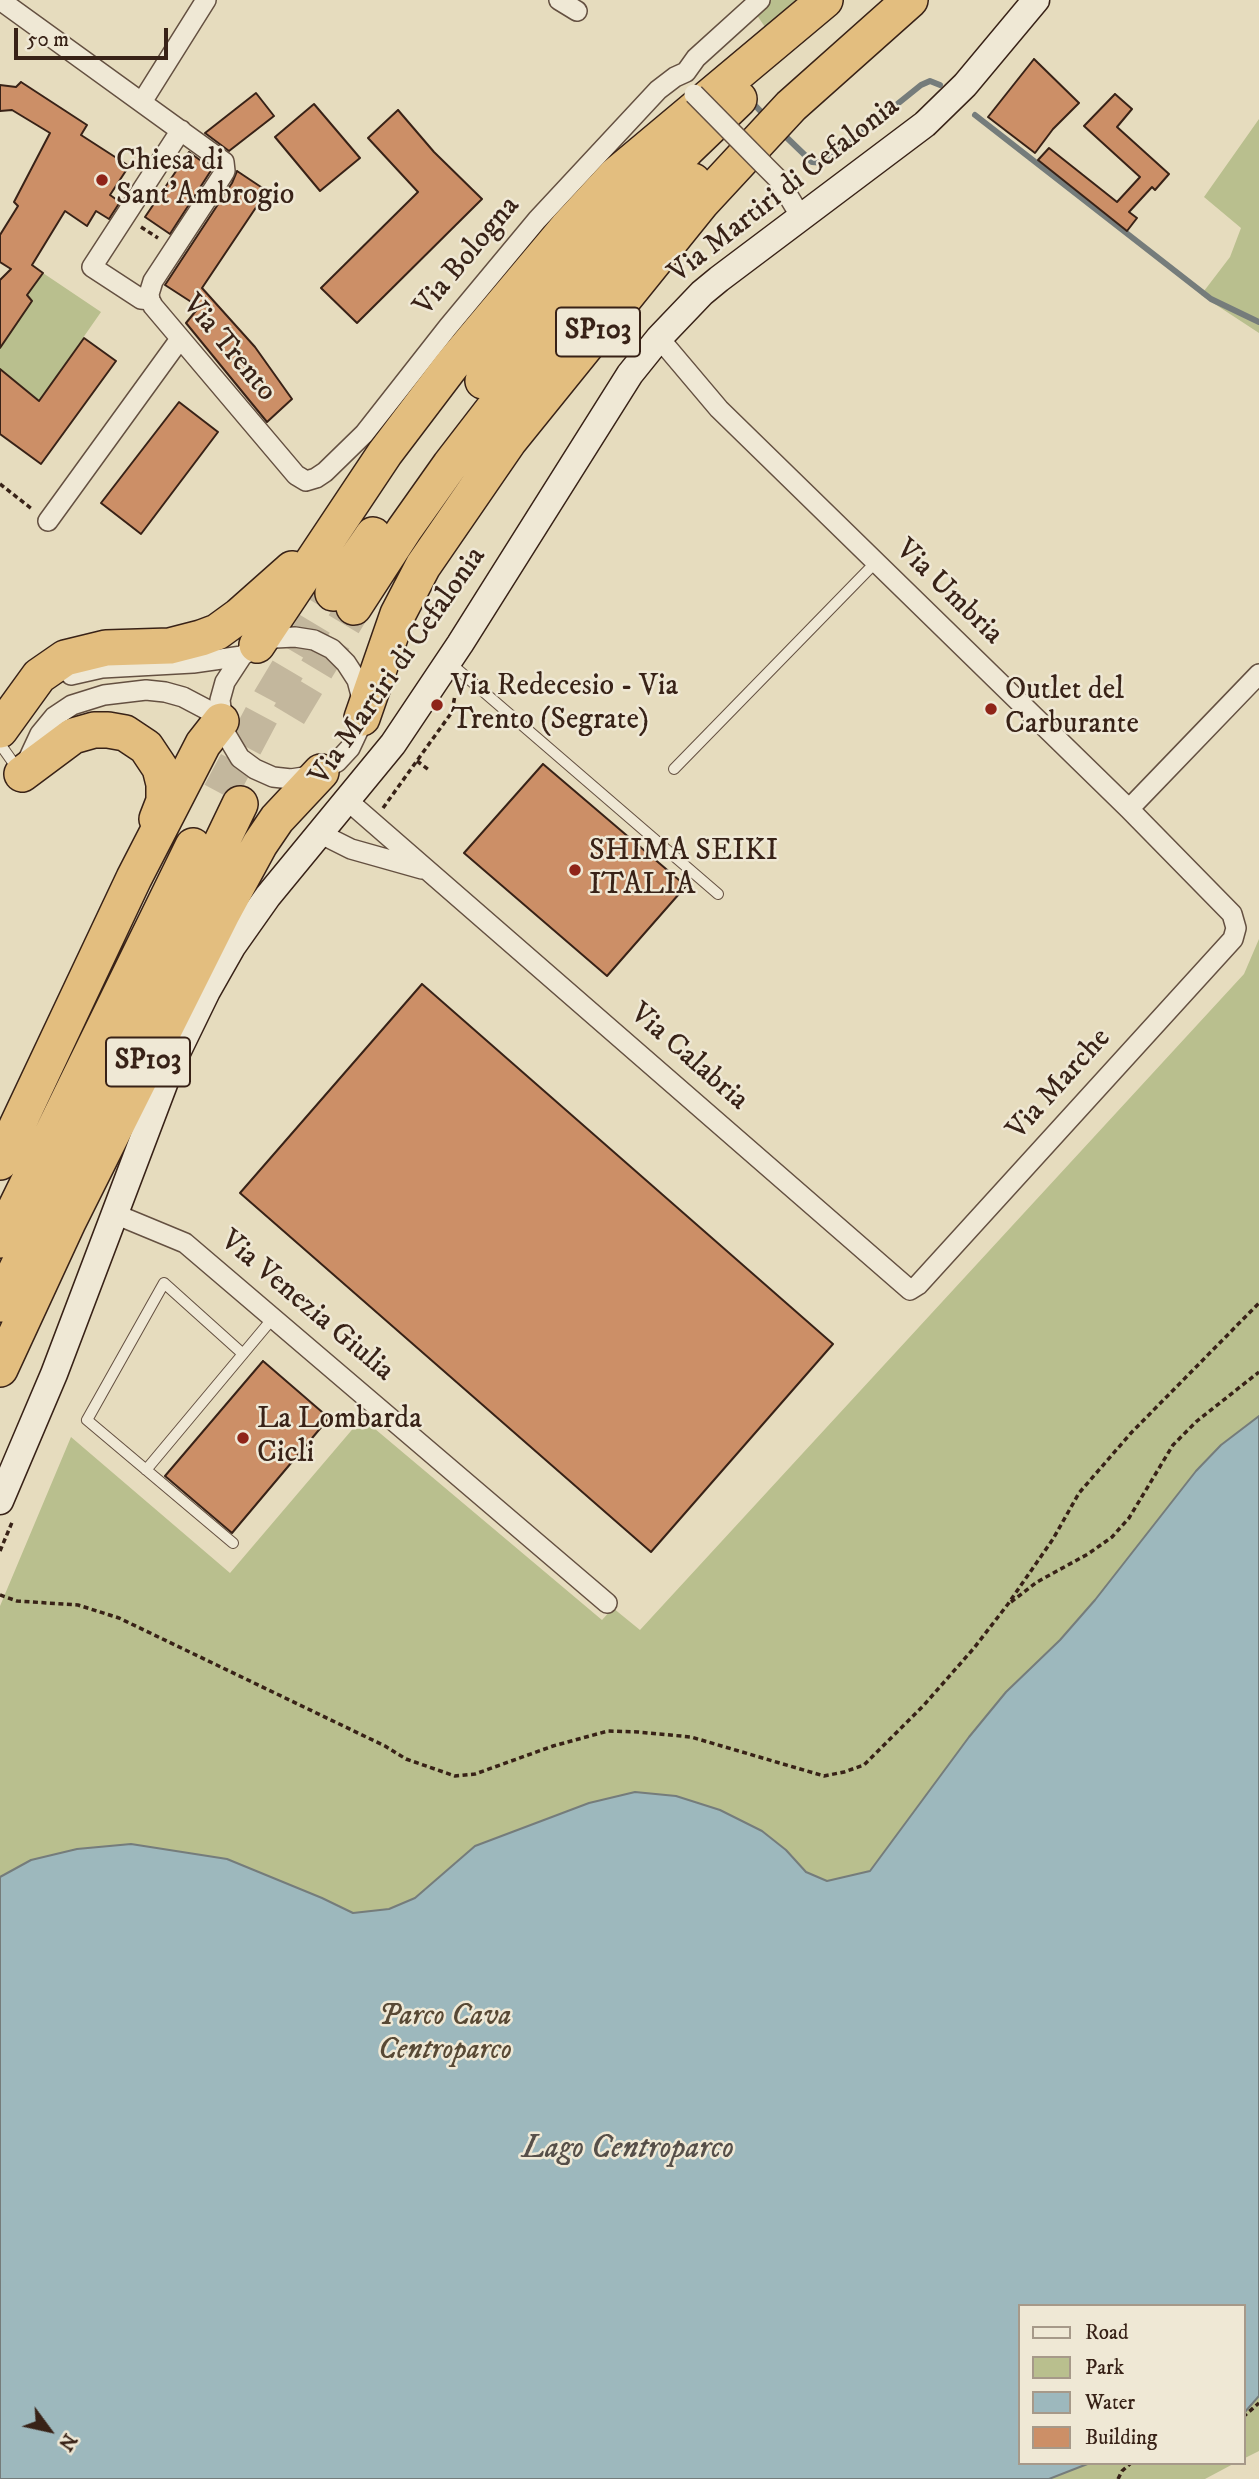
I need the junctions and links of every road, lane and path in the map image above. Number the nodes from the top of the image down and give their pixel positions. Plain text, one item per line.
1 (206, 0) edge
2 (559, 0) edge
3 (760, 0) edge
4 (825, 0) edge
5 (848, 0) edge
6 (885, 0) edge
7 (910, 0) edge
8 (1036, 0) edge
9 (0, 1) edge
10 (577, 11) dead end
11 (686, 72) junction
12 (142, 102) junction
13 (181, 130) junction
14 (124, 217) junction
15 (802, 217) junction
16 (165, 243) dead end
17 (150, 300) junction
18 (659, 338) junction
19 (180, 339) junction
20 (301, 480) joint
21 (0, 484) edge
22 (48, 521) joint
23 (324, 542) junction
24 (875, 563) junction
25 (249, 651) junction
26 (456, 668) junction
27 (1259, 674) edge
28 (362, 718) junction
29 (221, 719) junction
30 (0, 731) edge
31 (0, 744) edge
32 (417, 761) junction
33 (674, 769) dead end
34 (429, 770) dead end
35 (321, 772) junction
36 (22, 774) junction
37 (348, 801) junction
38 (1129, 809) junction
39 (371, 821) junction
40 (321, 834) junction
41 (426, 870) junction
42 (134, 877) junction
43 (718, 894) dead end
44 (1232, 914) joint
45 (0, 1163) edge
46 (115, 1214) junction
47 (0, 1240) edge
48 (912, 1289) joint
49 (1259, 1303) edge
50 (0, 1304) edge
51 (274, 1318) junction
52 (243, 1354) junction
53 (0, 1369) edge
54 (1259, 1372) edge
55 (146, 1470) junction
56 (8, 1506) edge
57 (233, 1543) dead end
58 (0, 1551) edge
59 (0, 1595) edge
60 (607, 1603) dead end
61 (1009, 1604) junction
62 (1259, 2403) edge
63 (1245, 2415) edge
64 (1129, 2465) edge
65 (1118, 2479) edge

1 - 12 street
2 - 10 street
3 - 11 street, Via Bologna
4 - 23 highway, SP103
5 - 6 highway, SP103
7 - 28 highway, SP103
8 - 15 street, Via Martiri di Cefalonia
9 - 12 street, Via Trento
11 - 15 street, bridge
11 - 20 street, Via Bologna
12 - 13 street, Via Trento
13 - 14 street
13 - 17 street, Via Trento
14 - 16 path
14 - 17 street
15 - 18 street, Via Martiri di Cefalonia
17 - 19 street, Via Trento
18 - 24 street, Via Umbria
18 - 26 street, Via Martiri di Cefalonia
19 - 20 street, Via Trento
19 - 22 street
21 - 22 path
23 - 25 highway, SP103
23 - 30 highway, SP103
24 - 33 lane
24 - 38 street, Via Umbria
25 - 28 street
25 - 29 street
25 - 30 street
26 - 32 path
26 - 37 street, Via Martiri di Cefalonia
26 - 43 lane
27 - 38 street
28 - 35 street
29 - 35 street
29 - 36 street
29 - 42 highway, SP103
31 - 36 lane
32 - 34 path
32 - 39 path
35 - 53 highway, SP103
36 - 42 highway, SP103
37 - 39 street, Via Calabria
37 - 40 street, Via Martiri di Cefalonia
38 - 44 street, Via Umbria
39 - 41 street, Via Calabria
40 - 41 street, Via Calabria
40 - 46 street, Via Martiri di Cefalonia
41 - 48 street, Via Calabria
42 - 45 highway, SP103
44 - 48 street, Via Marche
46 - 51 street, Via Venezia Giulia
46 - 56 street, Via Martiri di Cefalonia
47 - 50 highway, SP103
49 - 61 path
51 - 52 lane
51 - 60 street, Via Venezia Giulia
52 - 55 lane
52 - 55 lane
54 - 61 path
55 - 57 lane
56 - 58 path
59 - 61 path
62 - 63 path
64 - 65 path

